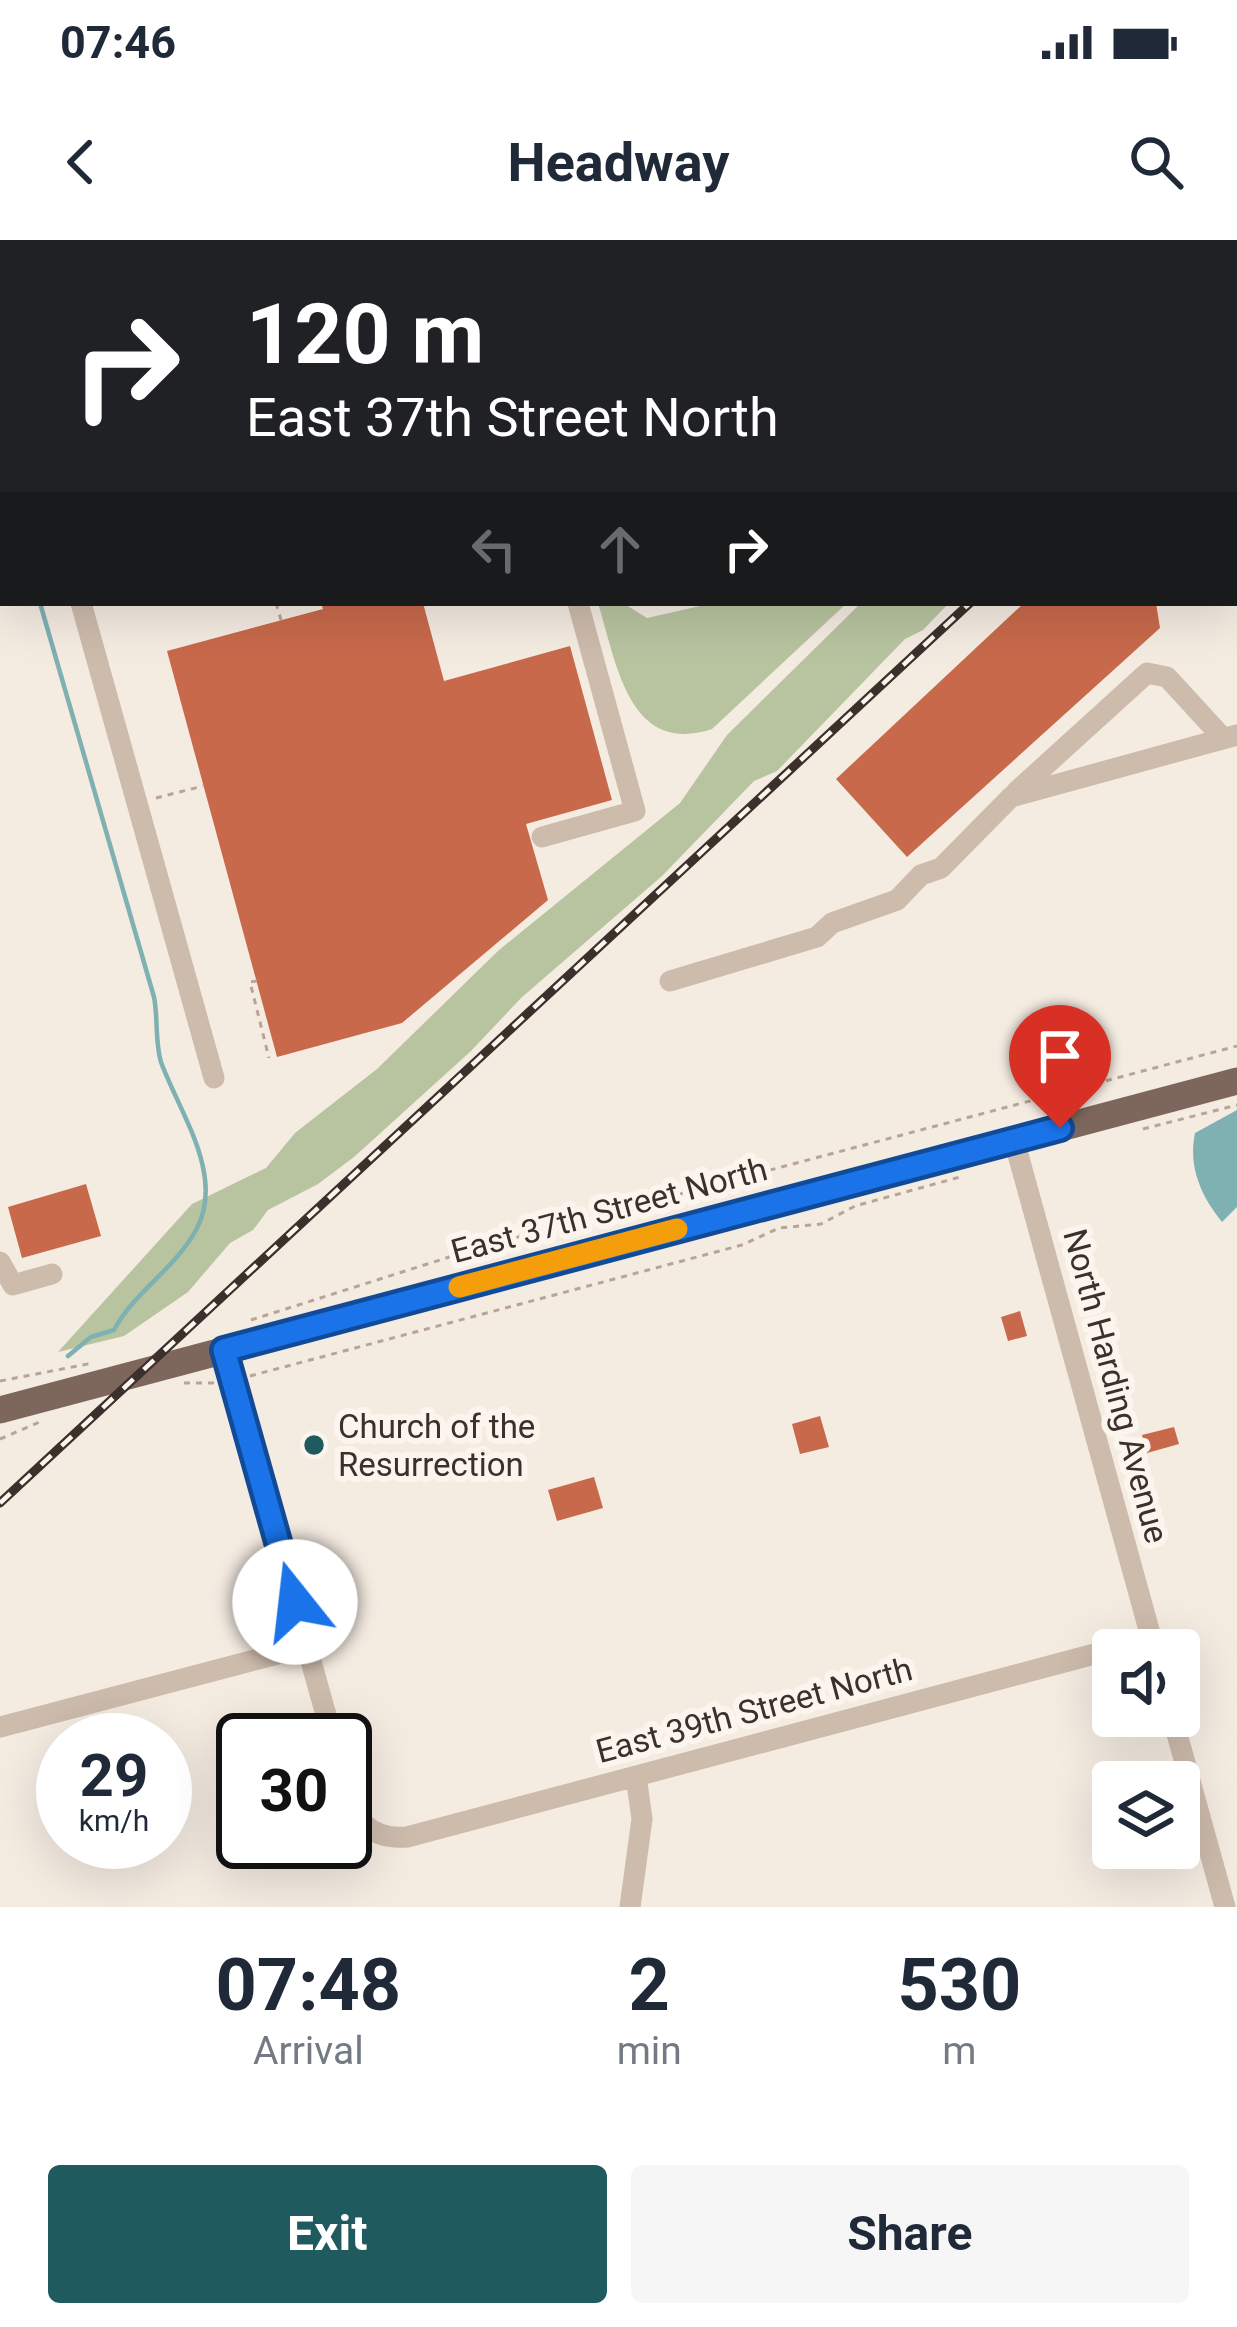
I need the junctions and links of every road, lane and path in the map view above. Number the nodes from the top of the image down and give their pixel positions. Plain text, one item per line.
1 (83, 606) edge
2 (278, 606) edge
3 (579, 606) edge
4 (280, 620) dead end
5 (1230, 736) edge
6 (203, 786) dead end
7 (1011, 797) junction
8 (137, 803) junction
9 (542, 837) dead end
10 (256, 981) dead end
11 (670, 981) dead end
12 (1237, 1046) edge
13 (269, 1058) dead end
14 (214, 1078) dead end
15 (1237, 1081) edge
16 (1237, 1105) edge
17 (1126, 1133) dead end
18 (1014, 1140) junction
19 (979, 1172) dead end
20 (0, 1262) edge
21 (52, 1274) dead end
22 (245, 1324) dead end
23 (224, 1350) junction
24 (97, 1364) dead end
25 (232, 1380) junction
26 (0, 1381) edge
27 (177, 1382) dead end
28 (0, 1410) edge
29 (58, 1417) dead end
30 (0, 1438) edge
31 (1149, 1629) edge
32 (308, 1646) junction
33 (1092, 1660) edge
34 (326, 1713) edge
35 (0, 1726) edge
36 (1178, 1737) edge
37 (636, 1776) junction
38 (372, 1830) edge
39 (630, 1907) edge
40 (1225, 1907) edge

1 - 8 street
2 - 4 path
3 - 9 street
5 - 7 street
5 - 7 street
6 - 8 path
7 - 11 street
8 - 14 street
10 - 13 path
12 - 22 path
15 - 18 main road, East 37th Street North
16 - 17 path
18 - 23 main road, East 37th Street North
18 - 31 street, North Harding Avenue
19 - 25 path
20 - 21 street
23 - 25 street
23 - 28 main road, East 37th Street North
24 - 26 path
25 - 27 path
25 - 32 street
29 - 30 path
32 - 34 street
32 - 35 street
33 - 37 street, East 39th Street North
36 - 40 street
37 - 38 street, East 39th Street North
37 - 39 street

